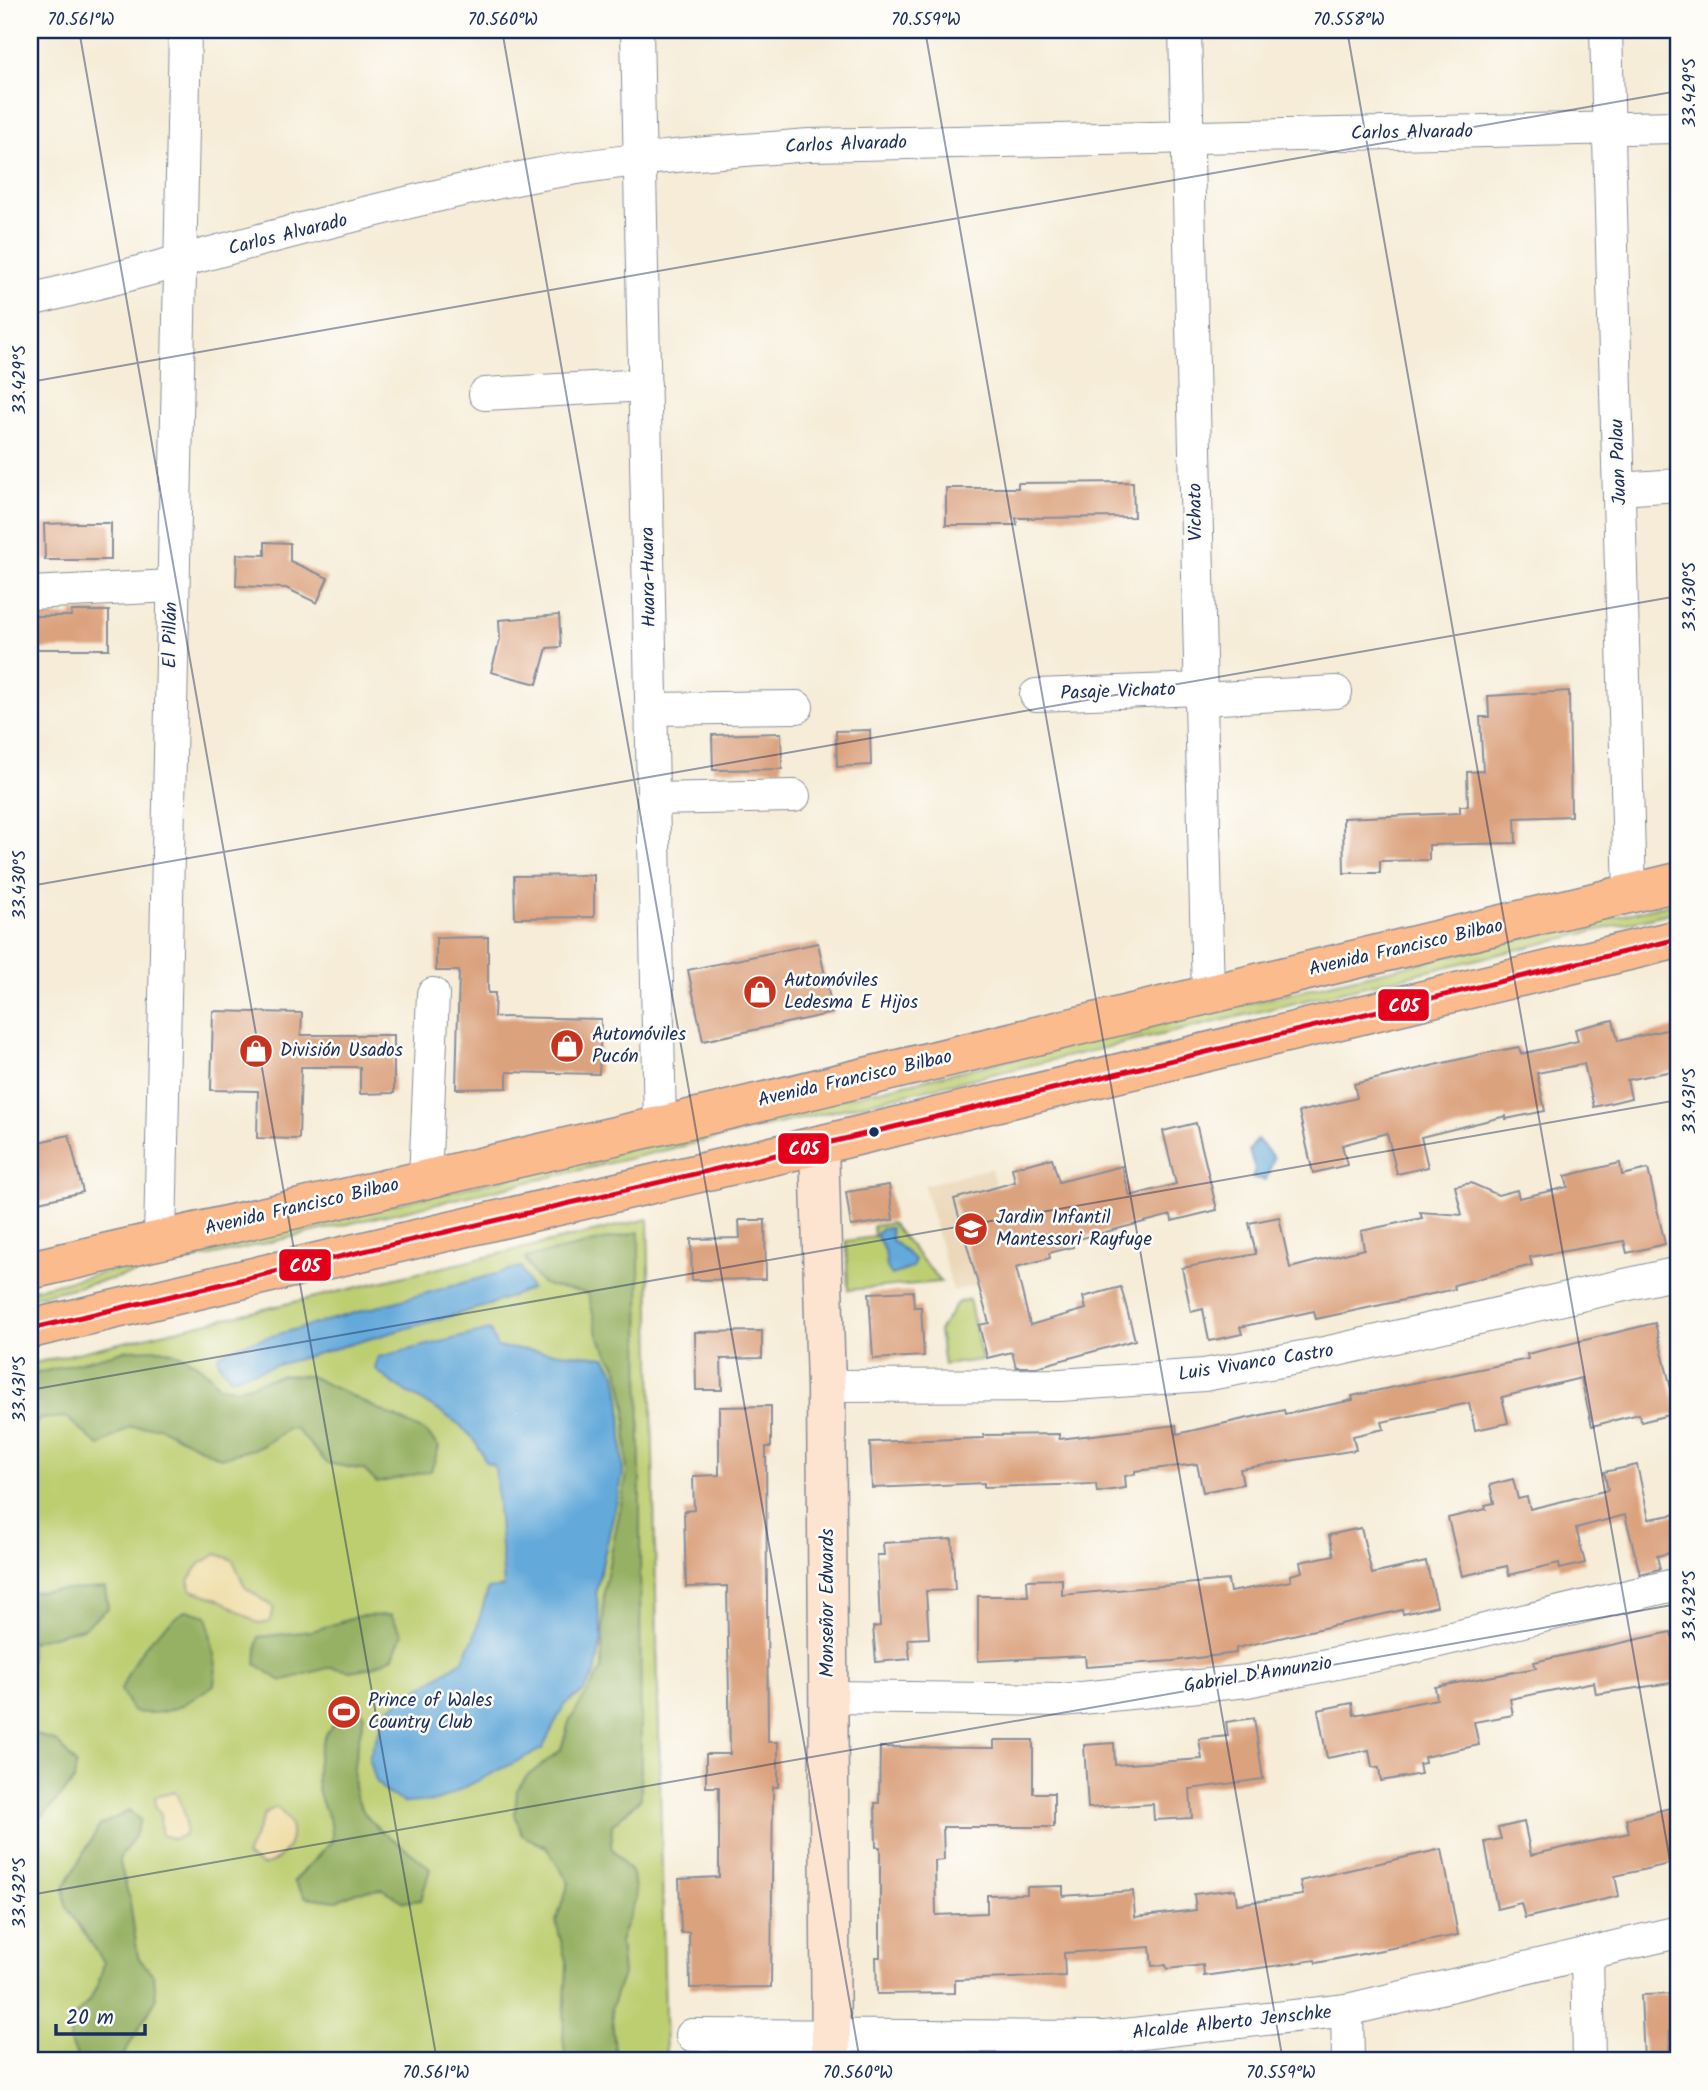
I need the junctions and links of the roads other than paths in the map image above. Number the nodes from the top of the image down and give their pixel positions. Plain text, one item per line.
1 (185, 30) edge
2 (637, 30) edge
3 (1185, 30) edge
4 (1606, 30) edge
5 (1678, 127) edge
6 (1609, 128) junction
7 (1188, 138) junction
8 (640, 160) junction
9 (180, 263) junction
10 (30, 300) edge
11 (645, 385) junction
12 (485, 394) dead end
13 (1678, 485) edge
14 (1620, 489) junction
15 (172, 586) junction
16 (30, 593) edge
17 (1336, 692) dead end
18 (1200, 694) junction
19 (1035, 695) dead end
20 (797, 706) dead end
21 (652, 709) junction
22 (794, 796) dead end
23 (654, 799) junction
24 (1678, 882) edge
25 (1630, 894) junction
26 (1678, 939) edge
27 (433, 994) dead end
28 (1208, 995) junction
29 (878, 1073) junction
30 (660, 1125) junction
31 (819, 1145) junction
32 (425, 1179) junction
33 (160, 1240) junction
34 (30, 1270) edge
35 (1678, 1273) edge
36 (30, 1329) edge
37 (826, 1386) junction
38 (1678, 1584) edge
39 (829, 1697) junction
40 (1678, 1932) edge
41 (1587, 1953) junction
42 (1347, 2010) junction
43 (692, 2035) dead end
44 (831, 2049) edge
45 (1106, 2049) edge
46 (1348, 2061) edge
47 (1589, 2061) edge

1 - 9 street, El Pillán
2 - 8 street, Huara-Huara
3 - 7 street, Vichato
4 - 6 street, Juan Palau
5 - 6 street, Carlos Alvarado
6 - 7 street, Carlos Alvarado
6 - 14 street, Juan Palau
7 - 8 street, Carlos Alvarado
7 - 18 street, Vichato
8 - 9 street, Carlos Alvarado
8 - 11 street, Huara-Huara
9 - 10 street, Carlos Alvarado
9 - 15 street, El Pillán
11 - 12 street
11 - 21 street, Huara-Huara
13 - 14 street
14 - 25 street, Juan Palau
15 - 16 street
15 - 33 street, El Pillán
17 - 18 street, Pasaje Vichato
18 - 19 street, Pasaje Vichato
18 - 28 street, Vichato
20 - 21 street
21 - 23 street, Huara-Huara
22 - 23 street
23 - 30 street, Huara-Huara
24 - 25 main road, Avenida Francisco Bilbao
25 - 28 main road, Avenida Francisco Bilbao
26 - 31 main road
27 - 32 street
28 - 29 main road, Avenida Francisco Bilbao
29 - 30 main road, Avenida Francisco Bilbao
29 - 31 main road
30 - 32 main road, Avenida Francisco Bilbao
31 - 36 main road
31 - 37 street, Monseñor Edwards
32 - 33 main road, Avenida Francisco Bilbao
33 - 34 main road, Avenida Francisco Bilbao
35 - 37 street, Luis Vivanco Castro
37 - 39 street, Monseñor Edwards
38 - 39 street, Gabriel D'Annunzio
39 - 44 street, Monseñor Edwards
40 - 41 street, Alcalde Alberto Jenschke
41 - 42 street, Alcalde Alberto Jenschke
41 - 47 street
42 - 45 street, Alcalde Alberto Jenschke
42 - 46 street
43 - 44 street, Alcalde Alberto Jenschke
44 - 45 street, Alcalde Alberto Jenschke

